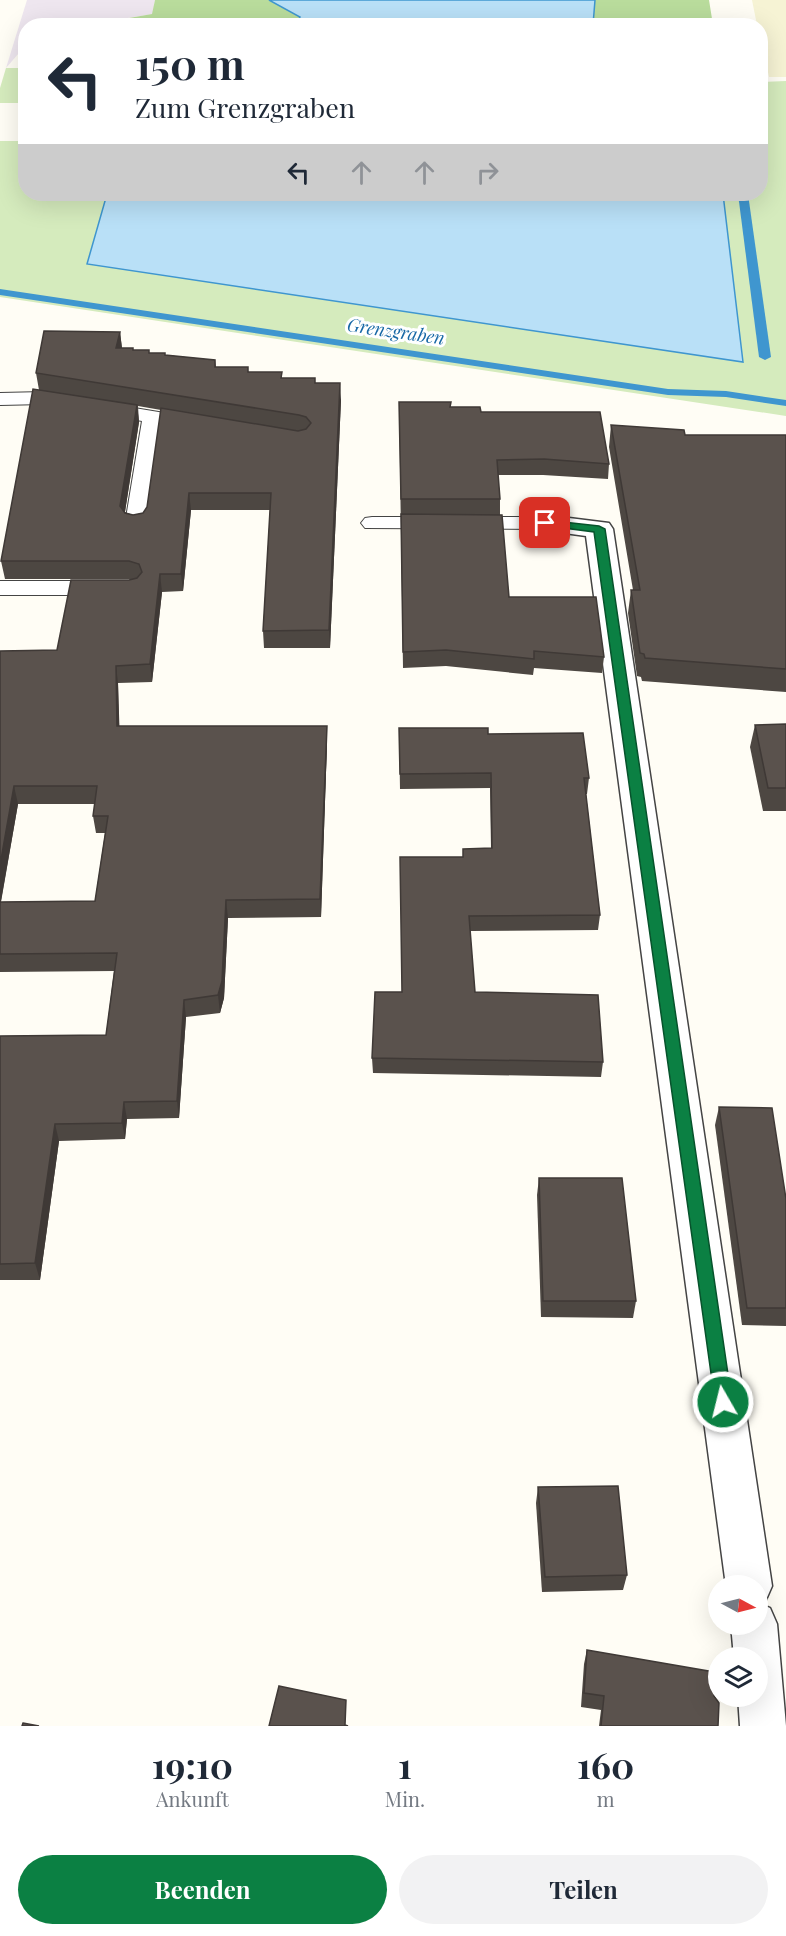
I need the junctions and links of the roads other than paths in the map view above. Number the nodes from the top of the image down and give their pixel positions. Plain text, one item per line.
1 (0, 399) edge
2 (152, 417) junction
3 (209, 426) edge
4 (372, 523) dead end
5 (545, 523) joint
6 (136, 524) edge
7 (0, 588) edge
8 (119, 588) edge
9 (747, 1575) edge
10 (762, 1707) edge
11 (764, 1726) edge

1 - 2 lane
2 - 3 lane
2 - 6 lane
4 - 5 lane
5 - 9 street
7 - 8 lane
10 - 11 street

